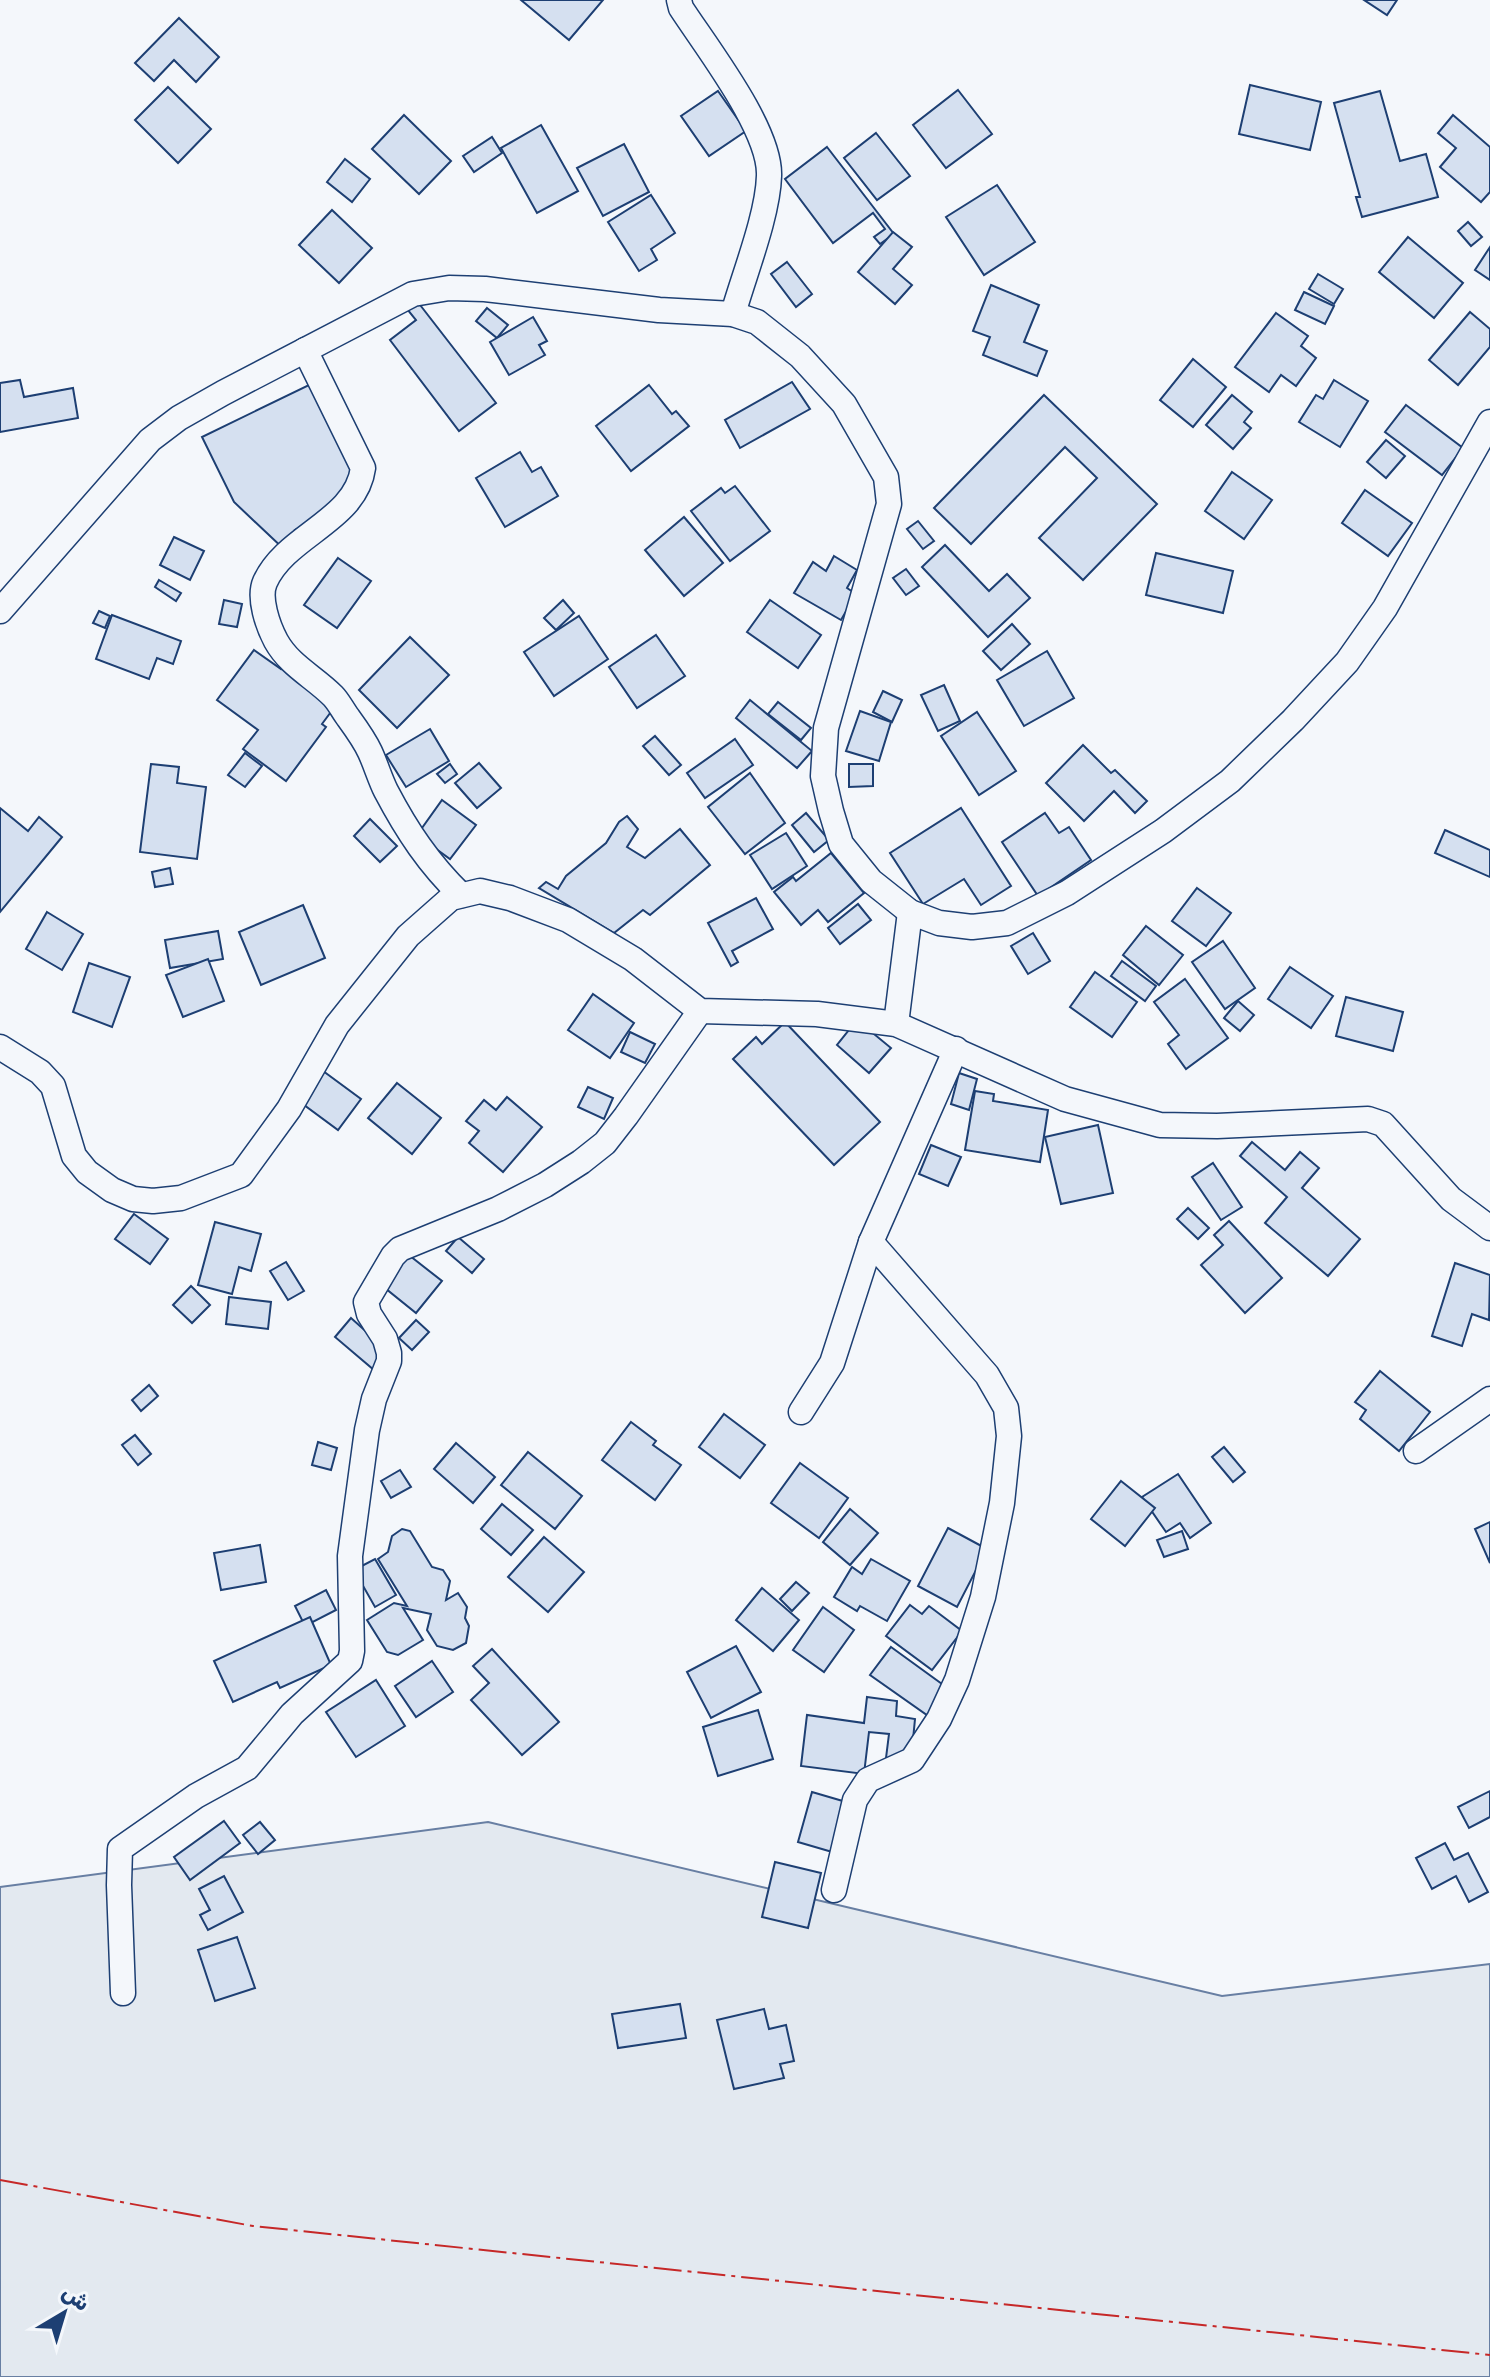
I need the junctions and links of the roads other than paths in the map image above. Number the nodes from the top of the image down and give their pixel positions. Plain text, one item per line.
1 (679, 0) edge
2 (733, 314) junction
3 (305, 350) junction
4 (1490, 422) edge
5 (0, 611) edge
6 (461, 895) junction
7 (910, 912) junction
8 (700, 1011) junction
9 (896, 1024) junction
10 (0, 1047) edge
11 (956, 1049) junction
12 (1490, 1228) edge
13 (871, 1242) junction
14 (1490, 1399) edge
15 (801, 1412) dead end
16 (1416, 1451) dead end
17 (834, 1890) dead end
18 (123, 1993) dead end

1 - 2 street
2 - 3 street
2 - 7 street
3 - 5 street
3 - 6 street
4 - 7 street
6 - 8 street
6 - 10 street
7 - 9 street
8 - 9 street
8 - 18 street
9 - 11 street
11 - 12 street
11 - 13 street
13 - 15 street
13 - 17 street
14 - 16 street

